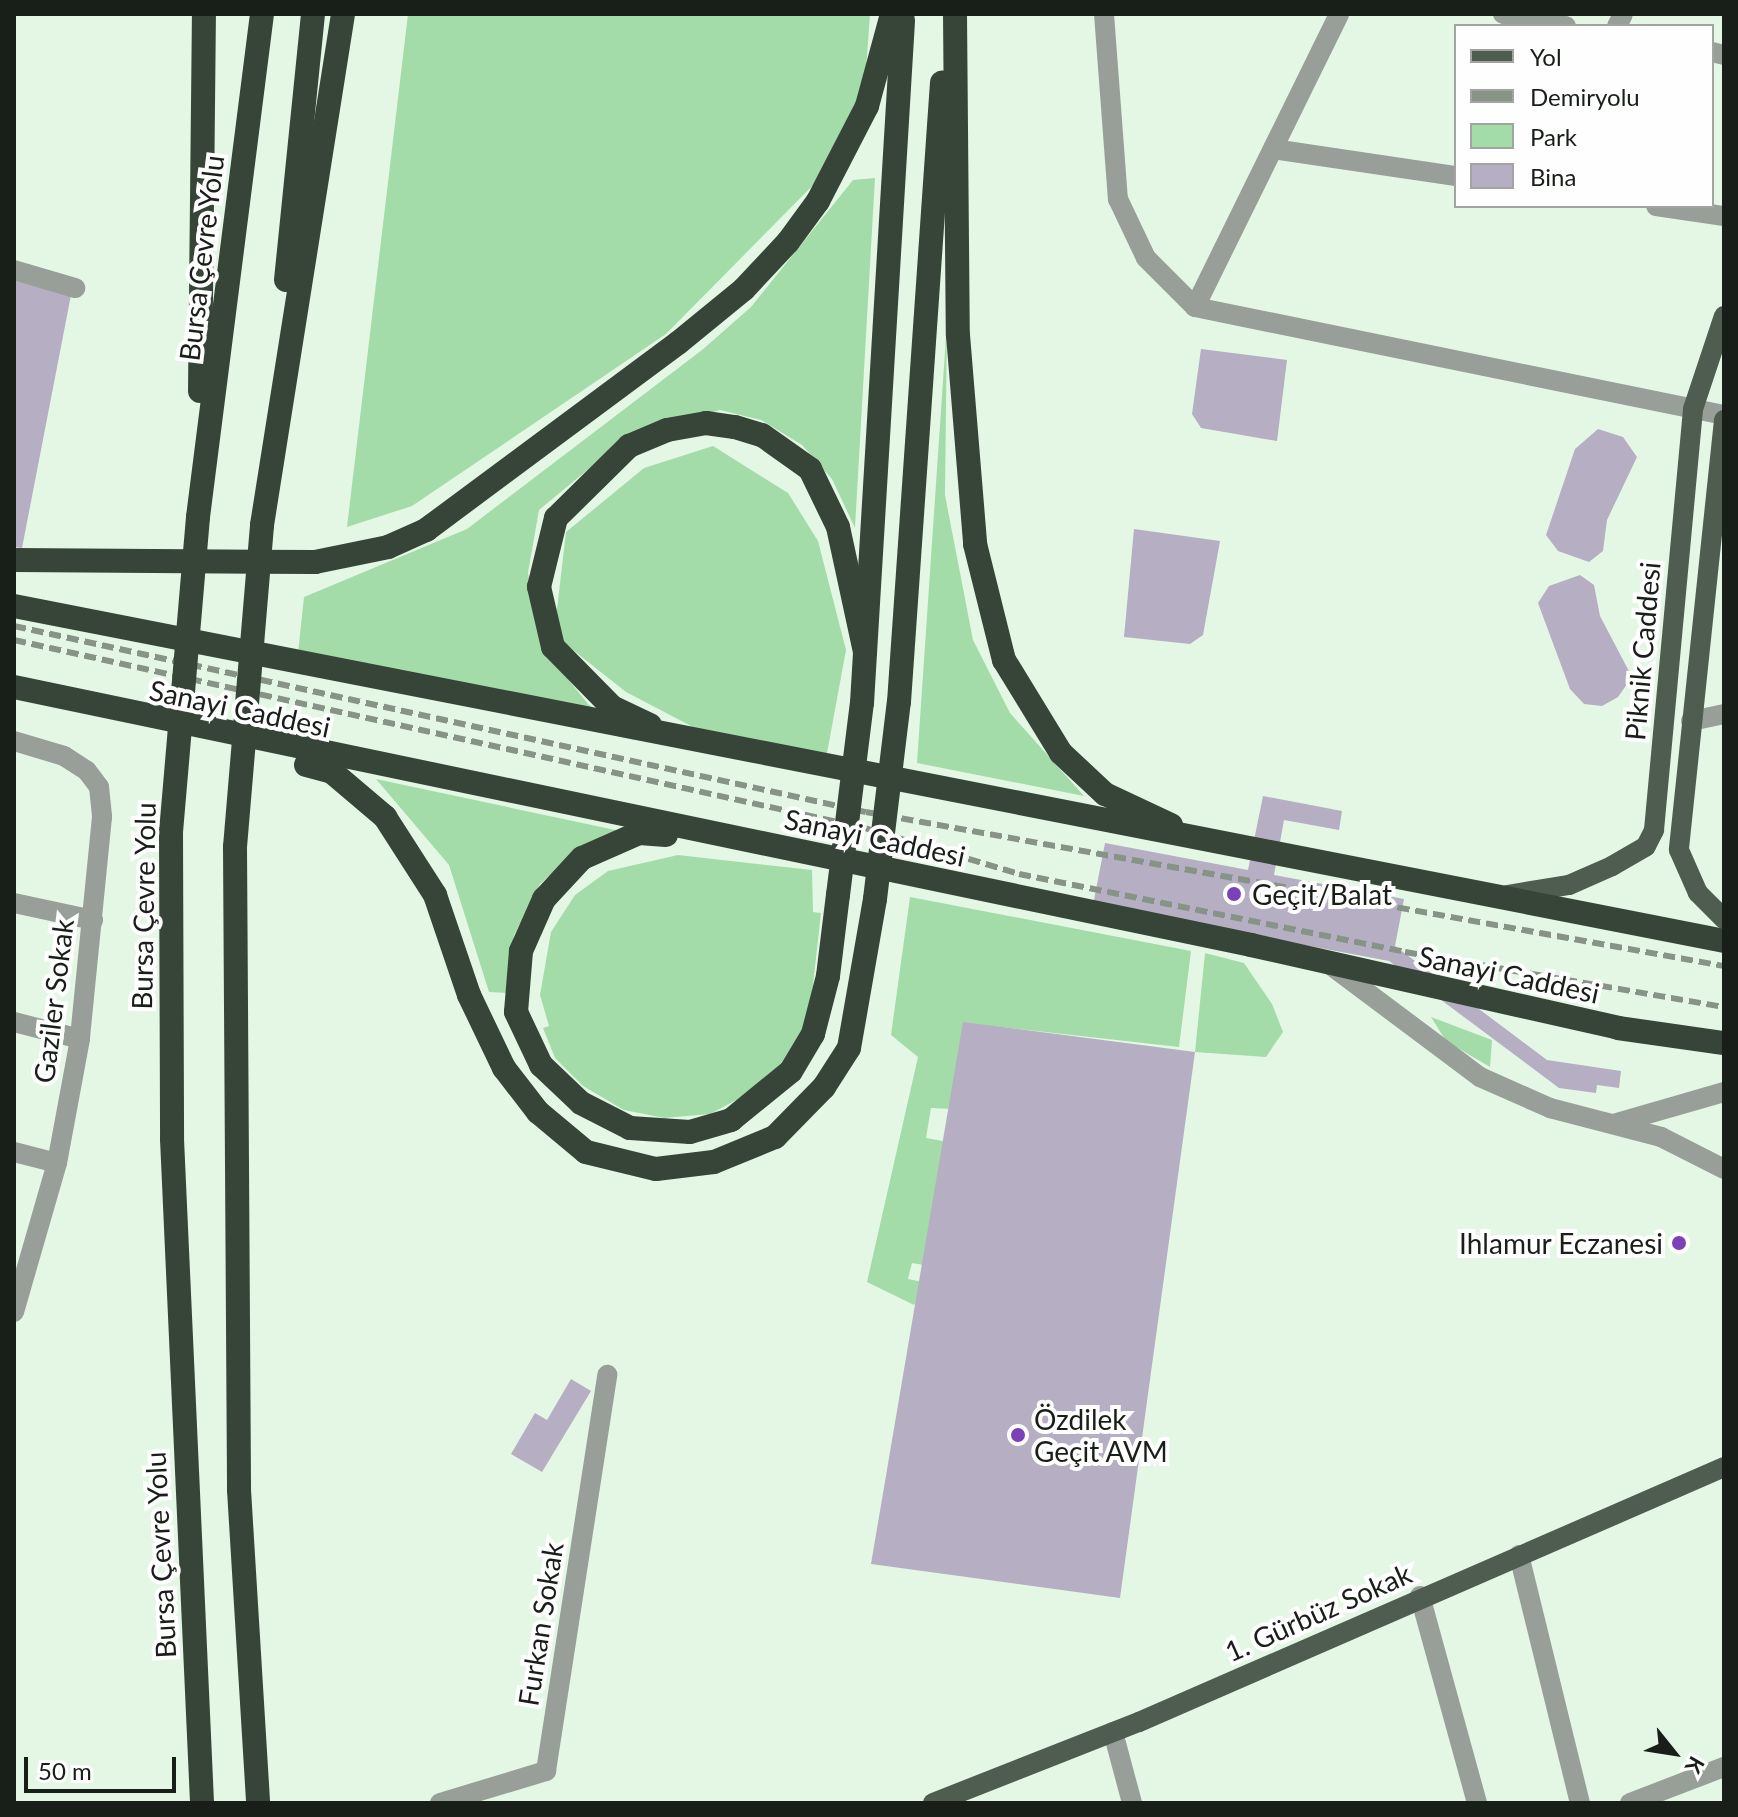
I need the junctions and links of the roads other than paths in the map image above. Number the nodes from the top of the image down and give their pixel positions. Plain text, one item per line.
1 (204, 14) edge
2 (262, 14) edge
3 (313, 14) edge
4 (343, 14) edge
5 (892, 14) edge
6 (903, 14) edge
7 (948, 14) edge
8 (955, 14) edge
9 (1104, 14) edge
10 (1339, 14) edge
11 (1503, 14) edge
12 (1556, 24) edge
13 (1273, 149) junction
14 (1454, 176) edge
15 (1670, 208) edge
16 (1724, 216) edge
17 (14, 270) edge
18 (75, 288) dead end
19 (1195, 307) junction
20 (1724, 316) edge
21 (1693, 409) junction
22 (1724, 417) edge
23 (198, 517) junction
24 (262, 525) junction
25 (14, 560) edge
26 (14, 606) edge
27 (865, 652) junction
28 (14, 687) edge
29 (1724, 714) edge
30 (131, 716) junction
31 (1691, 721) junction
32 (681, 740) junction
33 (14, 741) edge
34 (744, 841) junction
35 (1253, 851) junction
36 (1507, 895) junction
37 (14, 903) edge
38 (1724, 919) edge
39 (93, 920) junction
40 (1724, 941) edge
41 (1329, 964) junction
42 (14, 1022) edge
43 (80, 1039) junction
44 (1724, 1043) edge
45 (1724, 1092) edge
46 (1613, 1124) junction
47 (14, 1152) edge
48 (57, 1163) junction
49 (1724, 1169) edge
50 (21, 1269) edge
51 (14, 1312) edge
52 (607, 1375) dead end
53 (1724, 1467) edge
54 (1519, 1555) junction
55 (1420, 1596) junction
56 (1113, 1732) junction
57 (1724, 1767) edge
58 (202, 1803) edge
59 (258, 1803) edge
60 (440, 1803) edge
61 (933, 1803) edge
62 (1132, 1803) edge
63 (1477, 1803) edge
64 (1580, 1803) edge
65 (1630, 1803) edge

1 - 23 highway
2 - 23 highway, Bursa Çevre Yolu
3 - 24 highway
4 - 24 highway
5 - 25 highway
6 - 27 highway
7 - 30 highway, bridge
8 - 35 highway
9 - 19 street
10 - 13 street
11 - 12 street
13 - 14 street
13 - 19 street
15 - 16 street
17 - 18 street
19 - 21 street
20 - 21 main road, Piknik Caddesi
21 - 22 street
21 - 36 main road, Piknik Caddesi
22 - 31 main road, Piknik Caddesi
23 - 58 highway, Bursa Çevre Yolu, bridge
24 - 59 highway, bridge
26 - 32 highway, Sanayi Caddesi
27 - 32 highway
27 - 34 highway, bridge
28 - 30 highway, Sanayi Caddesi
29 - 31 street
30 - 34 highway, Sanayi Caddesi
31 - 38 main road, Piknik Caddesi
32 - 35 highway, Sanayi Caddesi
33 - 39 street, Gaziler Sokak
34 - 41 highway, Sanayi Caddesi
35 - 36 highway, Sanayi Caddesi
36 - 40 highway, Sanayi Caddesi
37 - 39 street
39 - 43 street, Gaziler Sokak
41 - 44 highway, Sanayi Caddesi
41 - 46 street
42 - 43 street
43 - 48 street, Gaziler Sokak
45 - 46 street
46 - 49 street
47 - 48 street
48 - 50 street, Gaziler Sokak
50 - 51 street, Gaziler Sokak
52 - 60 street, Furkan Sokak
53 - 54 main road, 1. Gürbüz Sokak
54 - 55 main road, 1. Gürbüz Sokak
54 - 64 street
55 - 56 main road, 1. Gürbüz Sokak
55 - 63 street
56 - 61 main road, 1. Gürbüz Sokak
56 - 62 street
57 - 65 street

